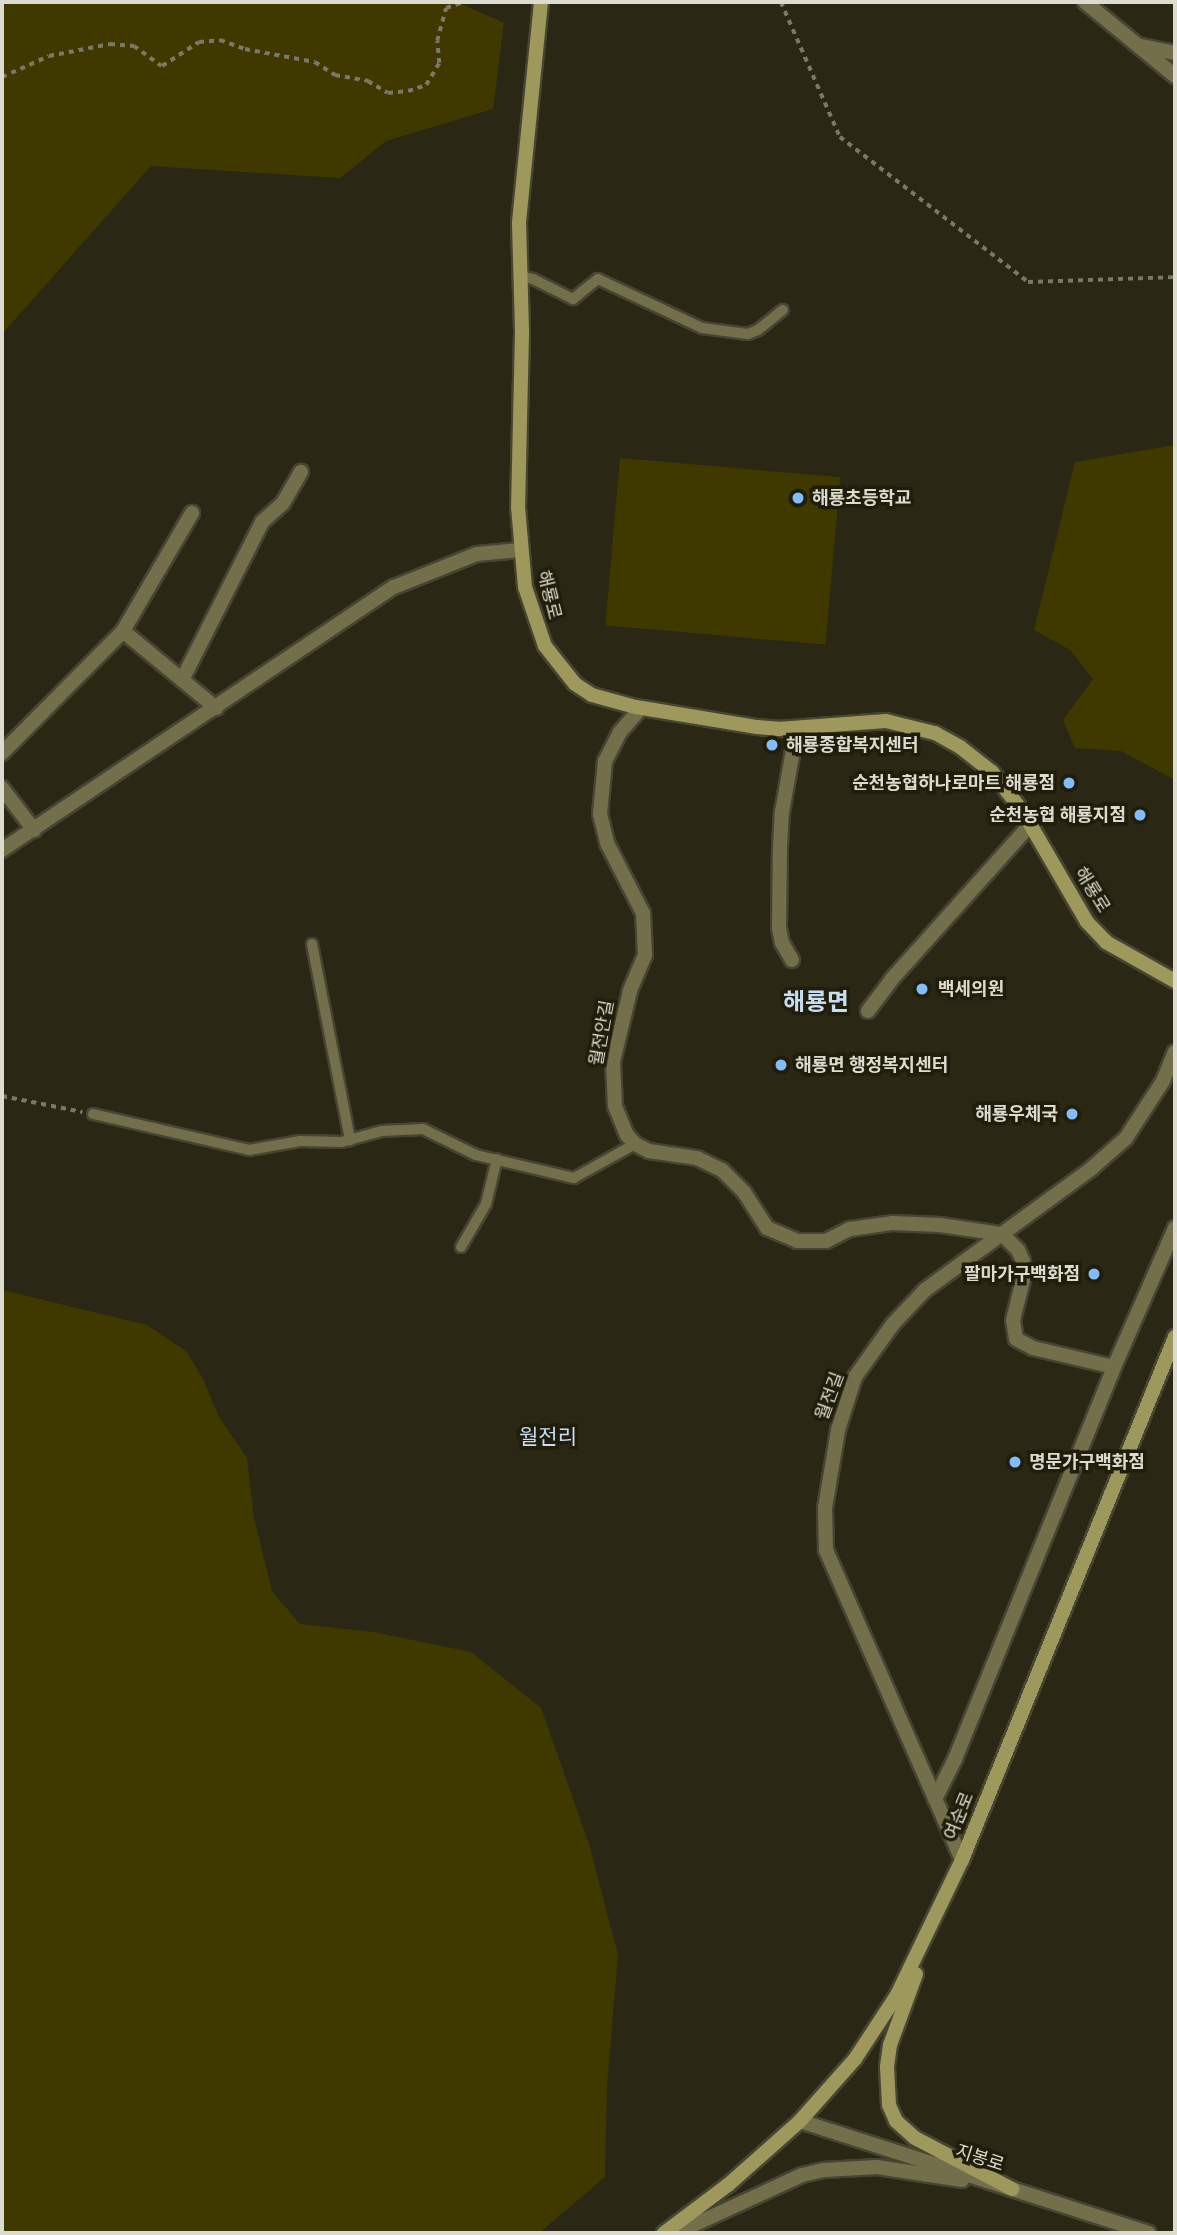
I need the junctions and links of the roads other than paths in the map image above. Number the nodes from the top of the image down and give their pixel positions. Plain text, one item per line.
1 (541, 2) edge
2 (1085, 2) edge
3 (1137, 45) junction
4 (1175, 53) edge
5 (1175, 76) edge
6 (519, 276) junction
7 (783, 310) dead end
8 (301, 472) dead end
9 (192, 513) dead end
10 (520, 550) junction
11 (122, 631) junction
12 (182, 680) junction
13 (216, 708) junction
14 (641, 708) junction
15 (797, 727) junction
16 (2, 753) edge
17 (2, 788) edge
18 (1030, 825) junction
19 (33, 830) junction
20 (2, 850) edge
21 (312, 944) dead end
22 (792, 960) dead end
23 (1175, 981) edge
24 (868, 1011) dead end
25 (1175, 1052) edge
26 (93, 1114) road end
27 (350, 1140) junction
28 (635, 1144) junction
29 (497, 1159) junction
30 (1175, 1228) edge
31 (1002, 1234) junction
32 (461, 1247) dead end
33 (1175, 1337) edge
34 (1172, 1356) edge
35 (1114, 1367) junction
36 (935, 1799) junction
37 (962, 1860) junction
38 (937, 1915) junction
39 (800, 2121) junction
40 (1012, 2189) junction
41 (664, 2233) edge
42 (676, 2233) edge
43 (1148, 2233) edge

1 - 6 main road, 해룡로
2 - 3 street
3 - 4 street
3 - 5 street
6 - 7 lane
6 - 10 main road, 해룡로
8 - 12 street
9 - 11 street
10 - 13 street
10 - 14 main road, 해룡로
11 - 12 street
11 - 16 street
12 - 13 street
13 - 19 street
14 - 15 main road, 해룡로
14 - 28 street, 월전안길
15 - 18 main road, 해룡로
15 - 22 street
17 - 19 street
18 - 23 main road, 해룡로
18 - 24 street
19 - 20 street
21 - 27 lane
25 - 31 street, 월전길
26 - 27 lane
27 - 29 lane
28 - 29 lane
28 - 31 street
29 - 32 lane
30 - 35 street
31 - 35 street
31 - 36 street, 월전길
33 - 34 main road, 여순로
34 - 37 main road, 여순로
35 - 36 street
36 - 37 street, 월전길
37 - 38 main road, 여순로
38 - 39 main road, 여순로
38 - 40 main road
39 - 40 street, 지봉로
39 - 41 main road, 여순로
40 - 42 street
40 - 43 street, 지봉로

